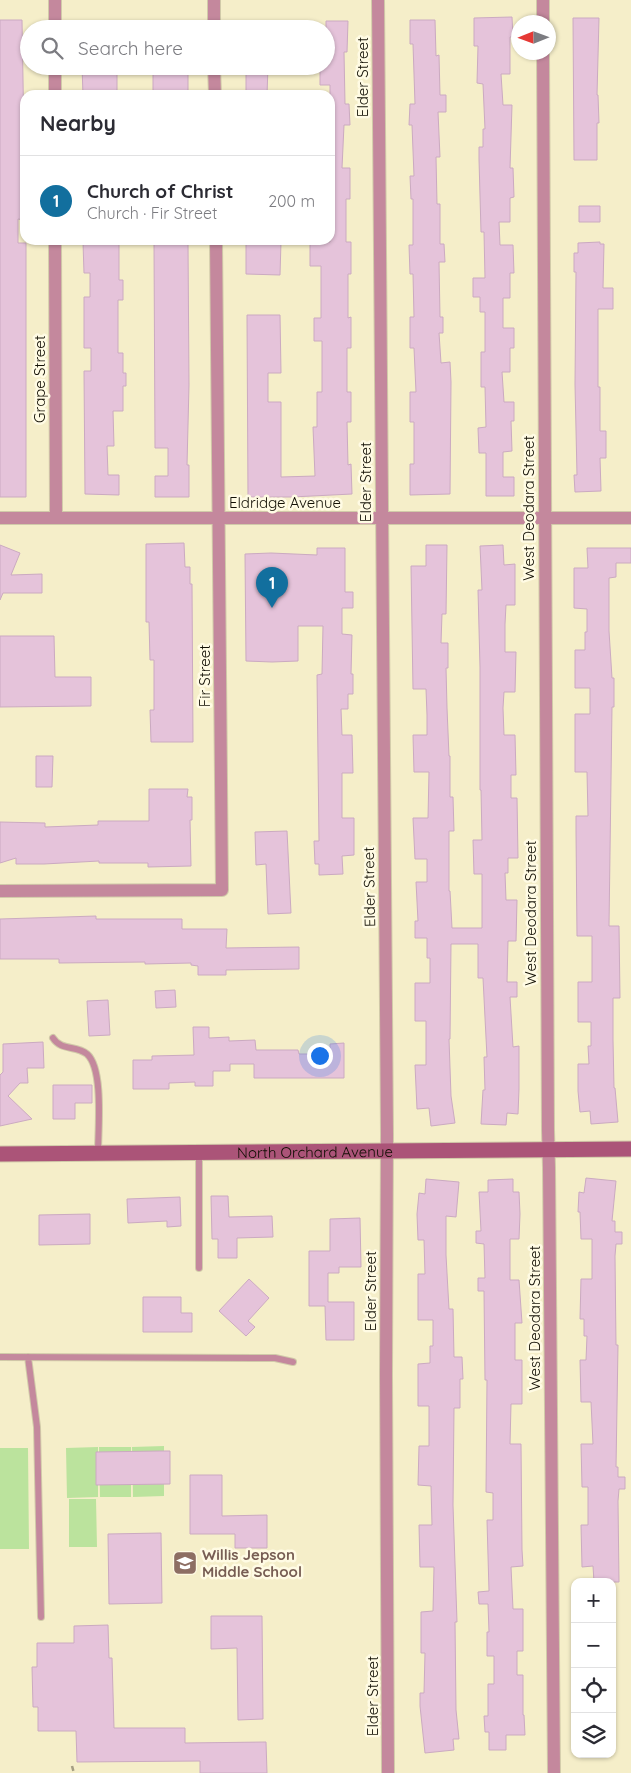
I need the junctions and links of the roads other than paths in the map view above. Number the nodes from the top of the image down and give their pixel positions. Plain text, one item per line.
1 (54, 0) edge
2 (214, 0) edge
3 (378, 0) edge
4 (543, 0) edge
5 (543, 15) edge
6 (55, 20) edge
7 (214, 20) edge
8 (543, 60) edge
9 (55, 75) edge
10 (214, 75) edge
11 (55, 90) edge
12 (215, 90) edge
13 (55, 245) edge
14 (216, 245) edge
15 (382, 517) junction
16 (0, 518) edge
17 (56, 518) junction
18 (218, 518) junction
19 (544, 518) junction
20 (631, 518) edge
21 (0, 891) edge
22 (53, 1038) dead end
23 (549, 1150) junction
24 (631, 1150) edge
25 (388, 1152) junction
26 (98, 1153) junction
27 (199, 1153) junction
28 (0, 1154) edge
29 (199, 1268) dead end
30 (0, 1357) edge
31 (28, 1357) junction
32 (293, 1362) dead end
33 (41, 1617) dead end
34 (388, 1773) edge
35 (554, 1773) edge

1 - 6 street
2 - 7 street
3 - 15 street, Elder Street
4 - 5 street
8 - 19 street, West Deodara Street
9 - 11 street
10 - 12 street
13 - 17 street, Grape Street
14 - 18 street, Fir Street
15 - 18 street, Eldridge Avenue
15 - 19 street, Eldridge Avenue
15 - 25 street, Elder Street
16 - 17 street, Eldridge Avenue
17 - 18 street, Eldridge Avenue
18 - 21 street, Fir Street
19 - 20 street, Eldridge Avenue
19 - 23 street, West Deodara Street
22 - 26 lane
23 - 24 street, North Orchard Avenue
23 - 25 street, North Orchard Avenue
23 - 35 street, West Deodara Street
25 - 27 street, North Orchard Avenue
25 - 34 street, Elder Street
26 - 27 street, North Orchard Avenue
26 - 28 street, North Orchard Avenue
27 - 29 lane
30 - 31 lane
31 - 32 lane
31 - 33 lane

